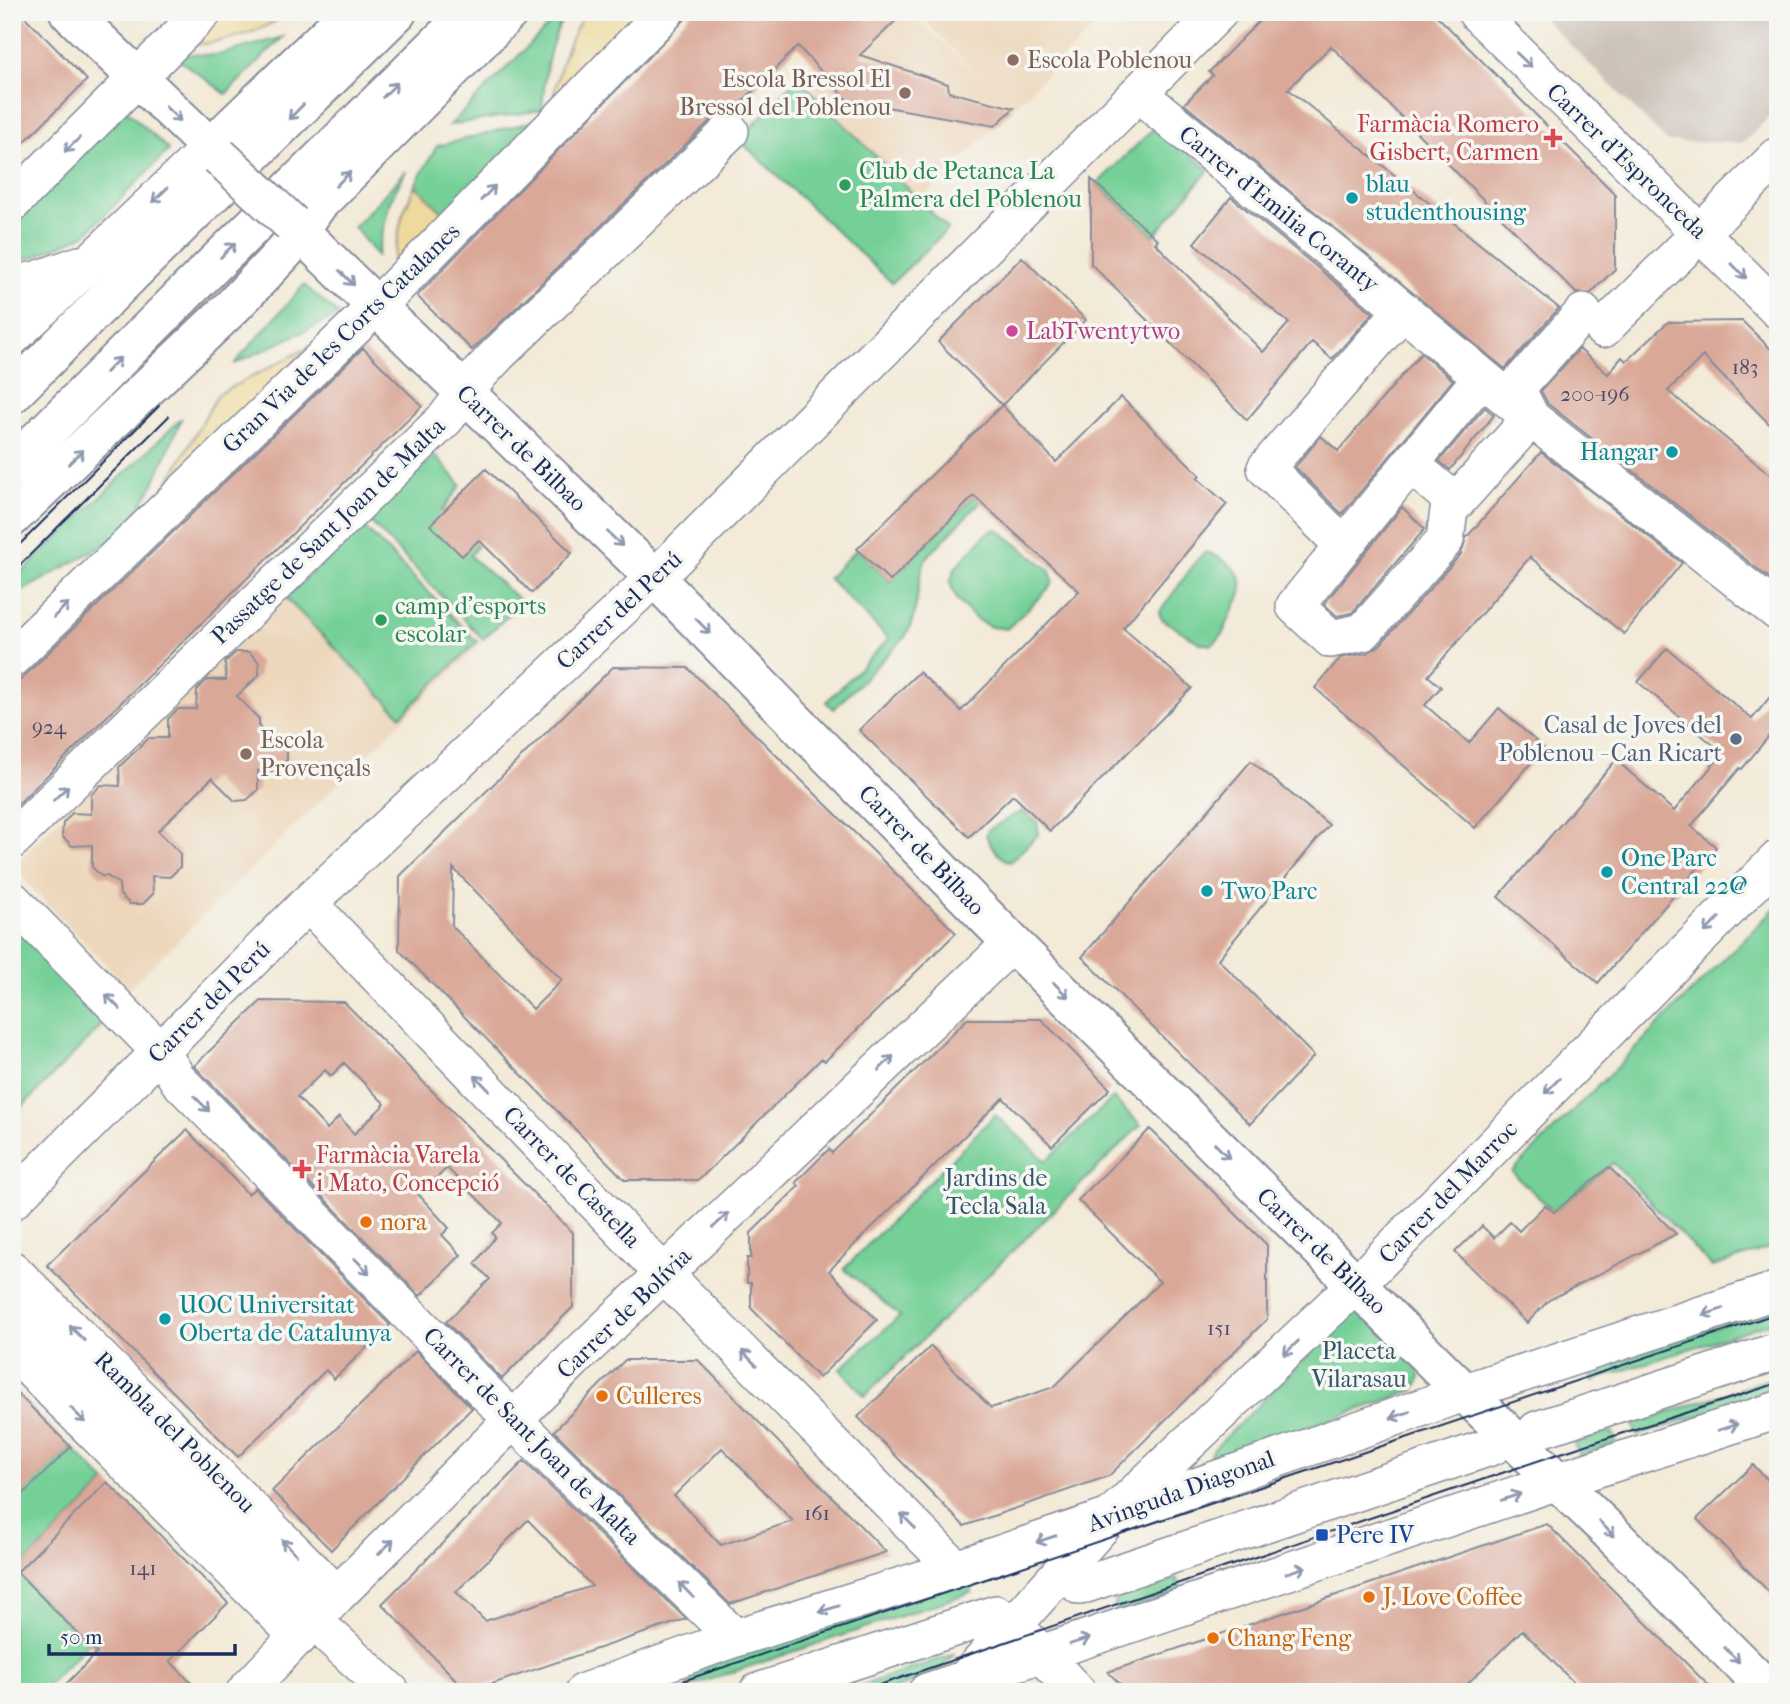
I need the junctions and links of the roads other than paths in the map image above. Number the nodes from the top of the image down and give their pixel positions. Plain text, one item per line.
1 (69, 12) edge
2 (203, 12) edge
3 (351, 12) edge
4 (397, 12) edge
5 (470, 12) edge
6 (509, 12) edge
7 (665, 12) edge
8 (1219, 12) edge
9 (1476, 12) edge
10 (137, 79) junction
11 (1156, 108) dead end
12 (730, 131) dead end
13 (214, 152) junction
14 (1778, 156) edge
15 (12, 203) edge
16 (295, 227) junction
17 (1699, 232) junction
18 (89, 261) junction
19 (12, 285) edge
20 (376, 306) junction
21 (1403, 310) junction
22 (1778, 310) edge
23 (12, 337) edge
24 (1482, 377) junction
25 (465, 392) junction
26 (12, 394) edge
27 (1542, 427) junction
28 (1410, 464) junction
29 (12, 466) edge
30 (1455, 502) junction
31 (17, 514) edge
32 (1344, 545) junction
33 (655, 578) junction
34 (1778, 612) edge
35 (12, 658) edge
36 (12, 840) edge
37 (1778, 859) edge
38 (12, 900) edge
39 (308, 903) junction
40 (1012, 943) junction
41 (160, 1051) junction
42 (12, 1201) edge
43 (12, 1270) edge
44 (664, 1274) junction
45 (1357, 1284) junction
46 (1778, 1290) edge
47 (12, 1311) edge
48 (12, 1350) edge
49 (1778, 1351) edge
50 (1464, 1392) junction
51 (1778, 1410) edge
52 (513, 1420) junction
53 (1537, 1430) dead end
54 (1493, 1446) dead end
55 (1558, 1481) junction
56 (1110, 1517) junction
57 (956, 1569) junction
58 (1080, 1586) dead end
59 (337, 1595) junction
60 (1006, 1619) junction
61 (310, 1626) junction
62 (735, 1638) junction
63 (1040, 1654) junction
64 (961, 1685) edge
65 (245, 1692) edge
66 (391, 1692) edge
67 (584, 1692) edge
68 (758, 1692) edge
69 (927, 1692) edge
70 (1077, 1692) edge
71 (1770, 1692) edge

1 - 10 main road, Carrer de Bilbao
2 - 10 street
3 - 13 main road
4 -> 26 main road
29 -> 5 main road
16 -> 6 main road
20 -> 7 street, Gran Via de les Corts Catalanes
8 - 33 street, Carrer del Perú
9 -> 17 street, Carrer d'Espronceda
10 -> 13 main road, Carrer de Bilbao
10 -> 15 street
11 - 21 street, Carrer d'Emilia Coranty
12 - 25 street, Passatge de Sant Joan de Malta
13 - 16 main road, Carrer de Bilbao, bridge
13 -> 18 street
14 - 17 street
16 -> 20 main road, Carrer de Bilbao
31 -> 16 main road
17 -> 22 street, Carrer d'Espronceda
17 - 27 street, Carrer d'Emilia Coranty
18 - 19 street
18 - 23 street
20 - 25 main road, Carrer de Bilbao
35 -> 20 street, Gran Via de les Corts Catalanes
21 - 24 street, Carrer d'Emilia Coranty
21 - 32 street, Carrer d'Emilia Coranty
24 - 27 street, Carrer d'Emilia Coranty
24 - 28 street
25 -> 33 main road, Carrer de Bilbao
36 -> 25 street, Passatge de Sant Joan de Malta
27 - 30 street
27 - 34 street, Carrer d'Emilia Coranty
28 - 30 street
28 - 32 street
30 - 32 street
33 - 39 street, Carrer del Perú
33 -> 40 main road, Carrer de Bilbao
37 -> 45 street, Carrer del Marroc
41 -> 38 street, Carrer de Sant Joan de Malta
39 - 41 street, Carrer del Perú
44 -> 39 street, Carrer de Castella
44 -> 40 street, Carrer de Bolívia
40 -> 45 main road, Carrer de Bilbao
41 - 42 street, Carrer del Perú
41 -> 52 street, Carrer de Sant Joan de Malta
59 -> 43 street, Rambla del Poblenou
44 - 52 street, Carrer de Bolívia
57 -> 44 street, Carrer de Castella
45 - 50 main road, Carrer de Bilbao
45 -> 56 street, Carrer del Marroc
46 -> 50 street, Avinguda Diagonal
47 - 61 street, Rambla del Poblenou
48 -> 61 street, Rambla del Poblenou
49 - 53 street
50 - 55 main road, Carrer de Bilbao
50 -> 56 street, Avinguda Diagonal
55 -> 51 street
59 -> 52 street, Carrer de Bolívia
62 -> 52 street, Carrer de Sant Joan de Malta
54 - 58 street
63 -> 55 street
55 -> 71 main road, Carrer de Bilbao
56 -> 57 street, Avinguda Diagonal
56 - 60 street, Carrer del Marroc
57 -> 62 street, Avinguda Diagonal
59 - 61 street, Carrer de Bolívia
60 - 63 street
60 - 64 street, Carrer del Marroc
60 - 68 street
61 - 65 street, Carrer de Bolívia
61 - 66 street, Rambla del Poblenou
62 - 67 street, Avinguda Diagonal
63 - 64 street
63 - 70 street
64 - 69 street

